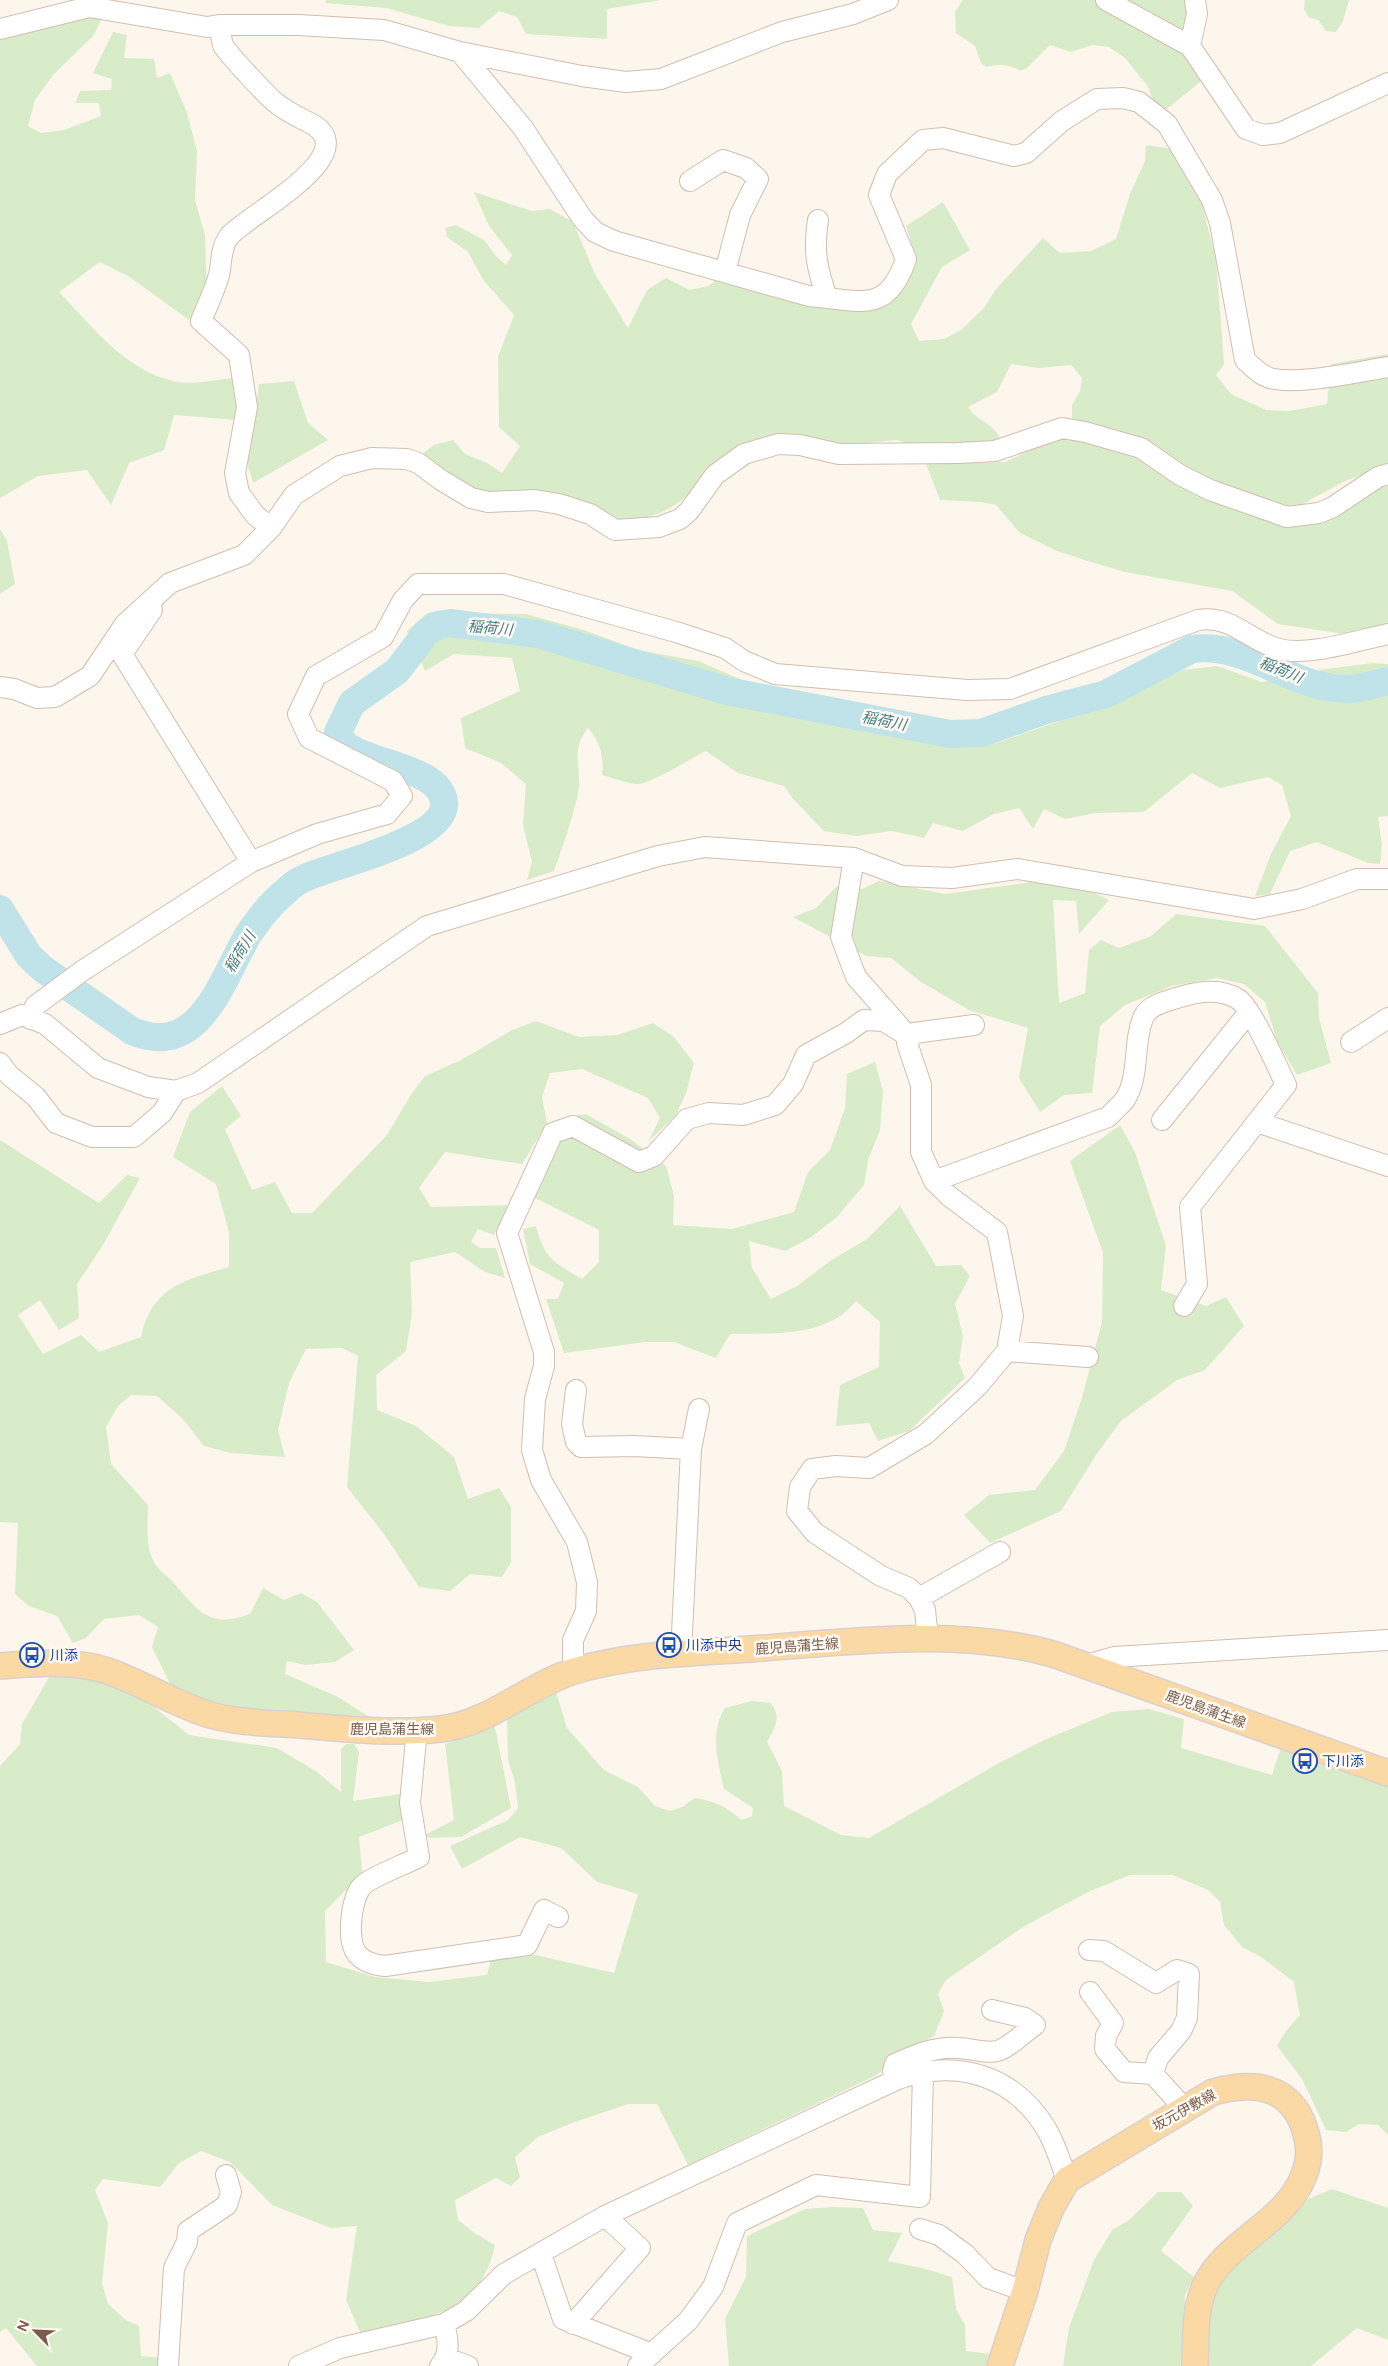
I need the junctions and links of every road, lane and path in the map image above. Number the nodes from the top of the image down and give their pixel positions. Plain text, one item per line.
1 (888, 0) edge
2 (1106, 0) edge
3 (1195, 0) edge
4 (219, 25) junction
5 (0, 29) edge
6 (1190, 46) junction
7 (460, 52) junction
8 (1388, 83) edge
9 (690, 181) dead end
10 (818, 220) dead end
11 (725, 272) junction
12 (827, 298) junction
13 (1388, 367) edge
14 (1388, 474) edge
15 (271, 528) junction
16 (170, 583) junction
17 (1388, 634) edge
18 (122, 654) junction
19 (90, 676) junction
20 (0, 687) edge
21 (854, 858) junction
22 (251, 862) junction
23 (1388, 879) edge
24 (1249, 1012) junction
25 (33, 1013) junction
26 (1388, 1018) edge
27 (0, 1024) edge
28 (974, 1025) dead end
29 (909, 1037) junction
30 (1351, 1042) dead end
31 (0, 1063) edge
32 (176, 1091) junction
33 (1162, 1120) dead end
34 (1257, 1122) junction
35 (1388, 1166) edge
36 (934, 1181) junction
37 (1184, 1306) dead end
38 (1007, 1351) junction
39 (1088, 1357) dead end
40 (576, 1390) dead end
41 (699, 1409) dead end
42 (691, 1449) junction
43 (1000, 1552) dead end
44 (919, 1598) junction
45 (928, 1639) junction
46 (1388, 1640) edge
47 (681, 1654) junction
48 (1086, 1665) junction
49 (0, 1666) edge
50 (573, 1672) junction
51 (417, 1729) junction
52 (1387, 1767) edge
53 (558, 1917) dead end
54 (1089, 1950) dead end
55 (1090, 1992) dead end
56 (992, 2010) dead end
57 (923, 2071) junction
58 (1153, 2074) junction
59 (898, 2079) junction
60 (1184, 2108) junction
61 (226, 2175) dead end
62 (1068, 2180) junction
63 (605, 2216) junction
64 (920, 2229) dead end
65 (541, 2254) junction
66 (1025, 2291) junction
67 (444, 2324) junction
68 (573, 2324) junction
69 (645, 2360) edge
70 (443, 2362) edge
71 (168, 2366) edge
72 (299, 2366) edge
73 (468, 2366) edge
74 (1000, 2366) edge
75 (1195, 2366) edge

1 - 7 street
2 - 6 street
3 - 6 street
4 - 5 street
4 - 7 street
4 - 15 street
6 - 8 street
7 - 11 street
9 - 11 street
10 - 12 street
11 - 12 street
12 - 13 street
14 - 15 street
15 - 16 street
16 - 18 street
16 - 19 street
17 - 22 street
18 - 19 street
18 - 22 street
19 - 20 street
21 - 23 street
21 - 29 street
21 - 32 street
22 - 25 street
24 - 33 street
24 - 34 street
24 - 36 street
25 - 27 street
25 - 32 street
26 - 30 street
28 - 29 street
29 - 36 street
29 - 50 street
31 - 32 street
34 - 35 street
34 - 37 street
36 - 38 street
38 - 39 street
38 - 44 street
40 - 42 street
41 - 42 street
42 - 47 street
43 - 44 street
44 - 45 street
45 - 47 main road, 鹿児島蒲生線
45 - 48 main road, 鹿児島蒲生線
46 - 48 street
47 - 50 main road, 鹿児島蒲生線
48 - 52 main road, 鹿児島蒲生線
49 - 51 main road, 鹿児島蒲生線
50 - 51 main road, 鹿児島蒲生線
51 - 53 street
54 - 58 street
55 - 58 street
56 - 59 street
57 - 59 street
57 - 62 street
57 - 69 street
58 - 60 street
59 - 63 street
60 - 62 main road, 坂元伊敷線
60 - 75 main road, 坂元伊敷線
61 - 71 street
62 - 66 main road, 坂元伊敷線
63 - 65 street
63 - 68 street
64 - 66 street
65 - 67 street
65 - 68 street
66 - 74 main road, 坂元伊敷線
67 - 70 street
67 - 72 street
68 - 69 street
70 - 73 street

